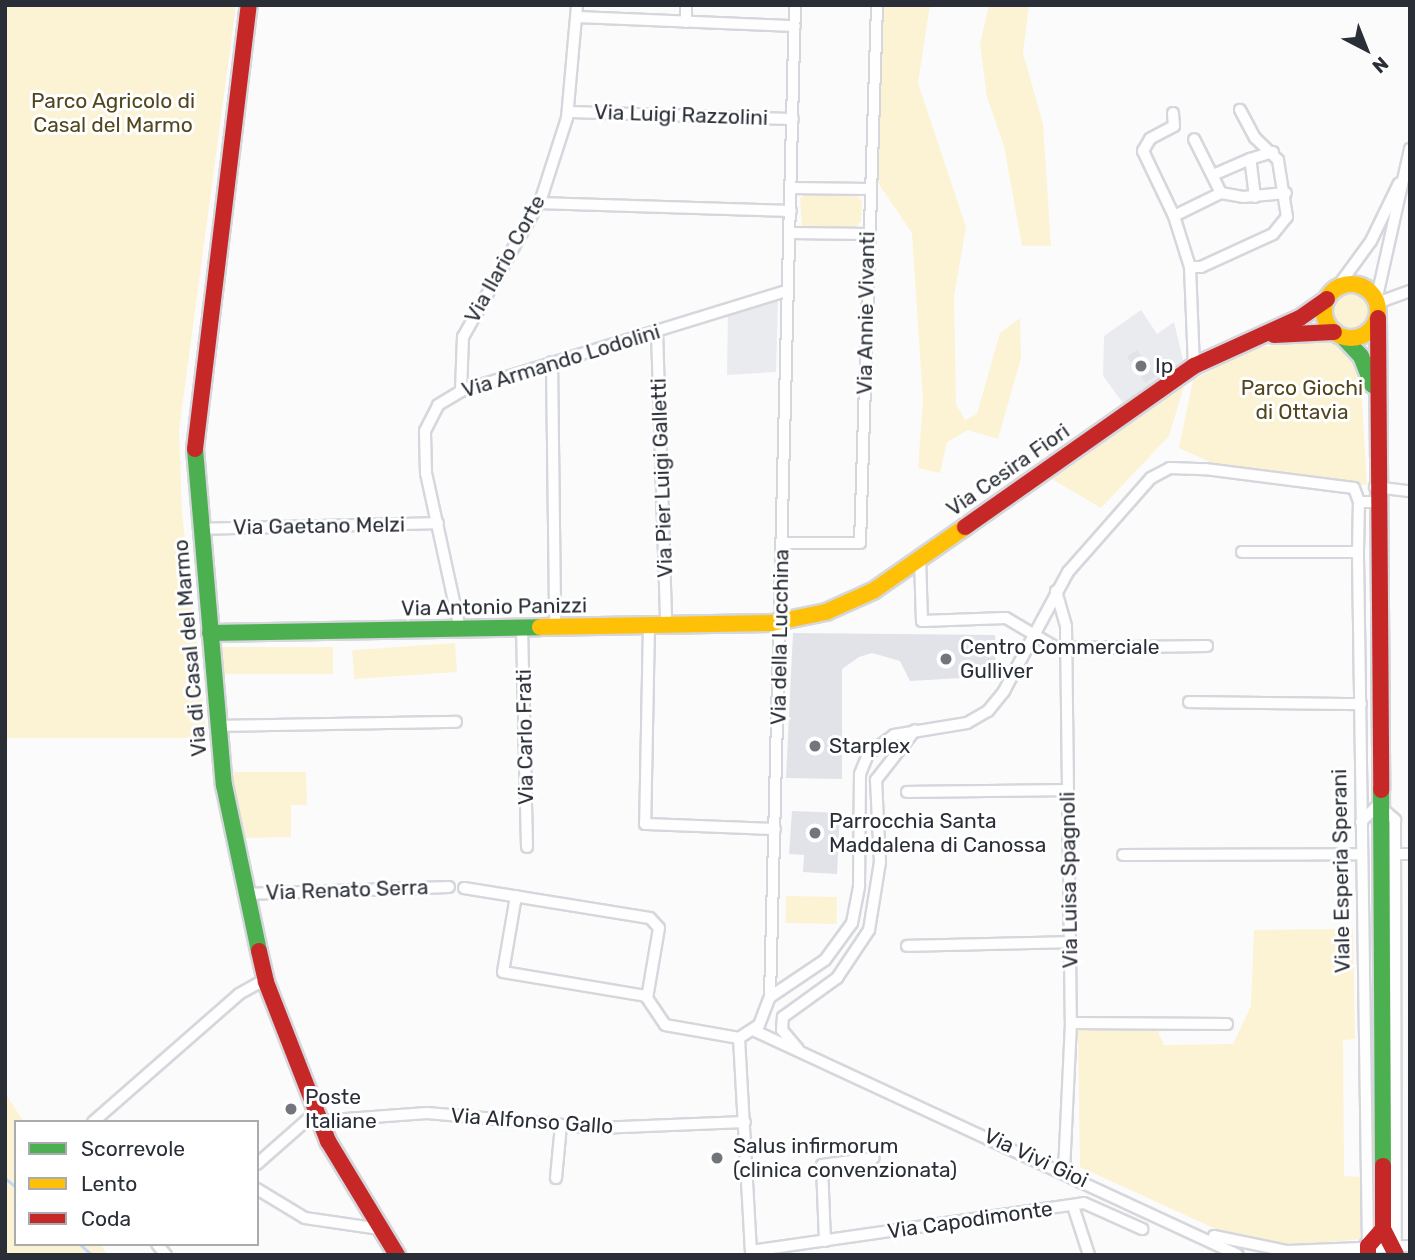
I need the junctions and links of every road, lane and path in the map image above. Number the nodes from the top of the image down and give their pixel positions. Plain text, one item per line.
1 (249, 5) edge
2 (686, 5) edge
3 (795, 5) edge
4 (877, 5) edge
5 (577, 11) edge
6 (686, 22) junction
7 (795, 26) junction
8 (1240, 110) dead end
9 (568, 113) junction
10 (1173, 113) dead end
11 (793, 119) junction
12 (1194, 139) dead end
13 (1410, 149) edge
14 (1273, 152) junction
15 (1250, 159) junction
16 (1403, 174) junction
17 (1213, 176) junction
18 (791, 188) junction
19 (869, 188) junction
20 (1286, 192) junction
21 (1221, 193) junction
22 (1255, 197) junction
23 (538, 202) junction
24 (791, 211) junction
25 (1174, 216) junction
26 (791, 233) junction
27 (868, 234) junction
28 (1190, 267) junction
29 (787, 290) junction
30 (1410, 291) edge
31 (1331, 294) junction
32 (1377, 307) junction
33 (657, 331) junction
34 (1339, 335) junction
35 (1254, 337) junction
36 (552, 362) junction
37 (1194, 366) junction
38 (461, 390) junction
39 (1374, 394) junction
40 (1410, 491) edge
41 (1370, 497) junction
42 (438, 523) junction
43 (200, 529) junction
44 (782, 543) junction
45 (1242, 552) dead end
46 (1359, 552) junction
47 (920, 558) junction
48 (1056, 591) junction
49 (780, 622) junction
50 (649, 624) junction
51 (666, 624) junction
52 (555, 626) junction
53 (522, 627) junction
54 (460, 629) junction
55 (210, 633) junction
56 (1032, 636) junction
57 (1377, 641) junction
58 (1207, 646) dead end
59 (1066, 649) junction
60 (1360, 657) junction
61 (1189, 702) dead end
62 (1361, 704) junction
63 (456, 722) dead end
64 (219, 726) junction
65 (1362, 727) junction
66 (915, 730) junction
67 (1377, 745) junction
68 (1068, 790) junction
69 (907, 792) dead end
70 (1378, 805) junction
71 (1361, 822) junction
72 (775, 829) junction
73 (527, 847) dead end
74 (1362, 854) junction
75 (1396, 854) junction
76 (1410, 854) edge
77 (1123, 855) dead end
78 (449, 887) dead end
79 (464, 888) dead end
80 (245, 894) junction
81 (516, 896) junction
82 (843, 940) junction
83 (1070, 942) junction
84 (907, 946) dead end
85 (857, 953) junction
86 (1380, 959) junction
87 (1396, 971) junction
88 (1363, 972) junction
89 (265, 979) junction
90 (647, 996) junction
91 (770, 997) junction
92 (1397, 1018) junction
93 (1410, 1018) edge
94 (1071, 1023) junction
95 (1227, 1024) dead end
96 (755, 1031) junction
97 (739, 1038) junction
98 (799, 1051) junction
99 (1364, 1068) junction
100 (1396, 1069) junction
101 (1381, 1085) junction
102 (318, 1116) junction
103 (95, 1120) edge
104 (746, 1122) junction
105 (1404, 1124) edge
106 (561, 1125) junction
107 (1404, 1142) edge
108 (874, 1158) dead end
109 (259, 1162) edge
110 (1382, 1169) junction
111 (1065, 1171) junction
112 (556, 1178) dead end
113 (1366, 1185) junction
114 (259, 1190) edge
115 (1073, 1206) junction
116 (380, 1229) junction
117 (1142, 1229) dead end
118 (1383, 1230) junction
119 (1201, 1233) junction
120 (825, 1241) junction
121 (1400, 1249) edge
122 (1368, 1250) edge
123 (751, 1253) edge
124 (397, 1255) edge
125 (1089, 1255) edge
126 (1238, 1255) edge

1 - 43 street, Via di Casal del Marmo
2 - 6 street
3 - 7 street, Via della Lucchina
4 - 19 street, Via Annie Vivanti
5 - 6 street
5 - 9 street, Via Ilario Corte
6 - 7 street
7 - 11 street, Via della Lucchina
8 - 14 street
9 - 11 street, Via Luigi Razzolini
9 - 23 street, Via Ilario Corte
10 - 25 street
11 - 18 street, Via della Lucchina
12 - 17 street
13 - 16 street
14 - 15 street
14 - 20 street
15 - 17 street
15 - 22 street
16 - 31 street
16 - 32 street
17 - 21 street
18 - 19 street
18 - 24 street, Via della Lucchina
19 - 27 street, Via Annie Vivanti
20 - 22 street
20 - 28 street
21 - 22 street
21 - 25 street
23 - 24 street
23 - 38 street, Via Ilario Corte
24 - 26 street, Via della Lucchina
25 - 28 street
26 - 27 street
26 - 29 street, Via della Lucchina
27 - 44 street, Via Annie Vivanti
28 - 37 street
29 - 33 street, Via Armando Lodolini
29 - 44 street, Via della Lucchina
30 - 32 street
31 - 32 street
31 - 34 street
31 - 35 street, Via Cesira Fiori
32 - 34 street
32 - 39 street, Viale Esperia Sperani
33 - 36 street, Via Armando Lodolini
33 - 51 street, Via Pier Luigi Galletti
34 - 35 street, Via Cesira Fiori
34 - 39 street, Viale Esperia Sperani
35 - 37 street, Via Cesira Fiori
36 - 38 street, Via Armando Lodolini
36 - 52 street
37 - 47 street, Via Cesira Fiori
38 - 42 street, Via Armando Lodolini
39 - 41 street, Viale Esperia Sperani
40 - 41 street
41 - 46 street, Viale Esperia Sperani
41 - 48 street
41 - 57 street, Viale Esperia Sperani
42 - 43 street, Via Gaetano Melzi
42 - 54 street, Via Armando Lodolini
43 - 55 street, Via di Casal del Marmo
44 - 49 street, Via della Lucchina
45 - 46 street
46 - 60 street, Viale Esperia Sperani
47 - 49 street, Via Cesira Fiori
47 - 56 street
48 - 56 street
48 - 59 street, Via Luisa Spagnoli
49 - 51 street, Via Antonio Panizzi
49 - 72 street, Via della Lucchina
50 - 51 street, Via Antonio Panizzi
50 - 52 street, Via Antonio Panizzi
50 - 72 street
52 - 53 street, Via Antonio Panizzi
53 - 54 street, Via Antonio Panizzi
53 - 73 street, Via Carlo Frati
54 - 55 street, Via Antonio Panizzi
55 - 64 street, Via di Casal del Marmo
56 - 59 street
56 - 66 street
57 - 60 street
57 - 67 street, Viale Esperia Sperani
58 - 59 street
59 - 68 street, Via Luisa Spagnoli
60 - 62 street, Viale Esperia Sperani
61 - 62 street
62 - 65 street, Viale Esperia Sperani
63 - 64 street
64 - 80 street, Via di Casal del Marmo
65 - 67 street
65 - 71 street, Viale Esperia Sperani
66 - 82 street
66 - 85 street
67 - 70 street, Viale Esperia Sperani
68 - 69 street
68 - 83 street, Via Luisa Spagnoli
70 - 71 street
70 - 75 street
70 - 86 street, Viale Esperia Sperani
71 - 74 street, Viale Esperia Sperani
72 - 91 street, Via della Lucchina
74 - 77 street
74 - 88 street, Viale Esperia Sperani
75 - 76 street
75 - 87 street
78 - 80 street, Via Renato Serra
79 - 81 street
80 - 89 street, Via di Casal del Marmo
81 - 90 street
81 - 90 street
82 - 85 street
82 - 91 street
83 - 84 street
83 - 94 street, Via Luisa Spagnoli
85 - 98 street
86 - 87 street
86 - 88 street
86 - 101 street, Viale Esperia Sperani
87 - 92 street
88 - 99 street, Viale Esperia Sperani
89 - 102 street, Via di Casal del Marmo
89 - 103 street
90 - 97 street
91 - 96 street, Via della Lucchina
92 - 93 street
92 - 100 street
94 - 95 street
94 - 111 street, Via Luisa Spagnoli
96 - 97 street
96 - 98 street, Via Vivi Gioi
97 - 104 street
98 - 111 street, Via Vivi Gioi
99 - 101 street
99 - 113 street, Viale Esperia Sperani
100 - 101 street
100 - 105 street
101 - 110 street, Viale Esperia Sperani
102 - 106 street, Via Alfonso Gallo
102 - 109 street
102 - 116 street, Via di Casal del Marmo
104 - 106 street, Via Alfonso Gallo
104 - 123 street
105 - 107 street
106 - 112 street
107 - 121 street
108 - 120 street
110 - 113 street
110 - 118 street, Viale Esperia Sperani
111 - 119 street, Via Vivi Gioi
113 - 122 street, Viale Esperia Sperani
114 - 116 street
115 - 117 street, Via Capodimonte
115 - 120 street, Via Capodimonte
115 - 125 street
116 - 124 street, Via di Casal del Marmo
118 - 121 street
118 - 122 street
119 - 122 street, Via Vivi Gioi
119 - 126 street, Via Vivi Gioi
120 - 123 street, Via Capodimonte
121 - 122 street, Via Vivi Gioi

